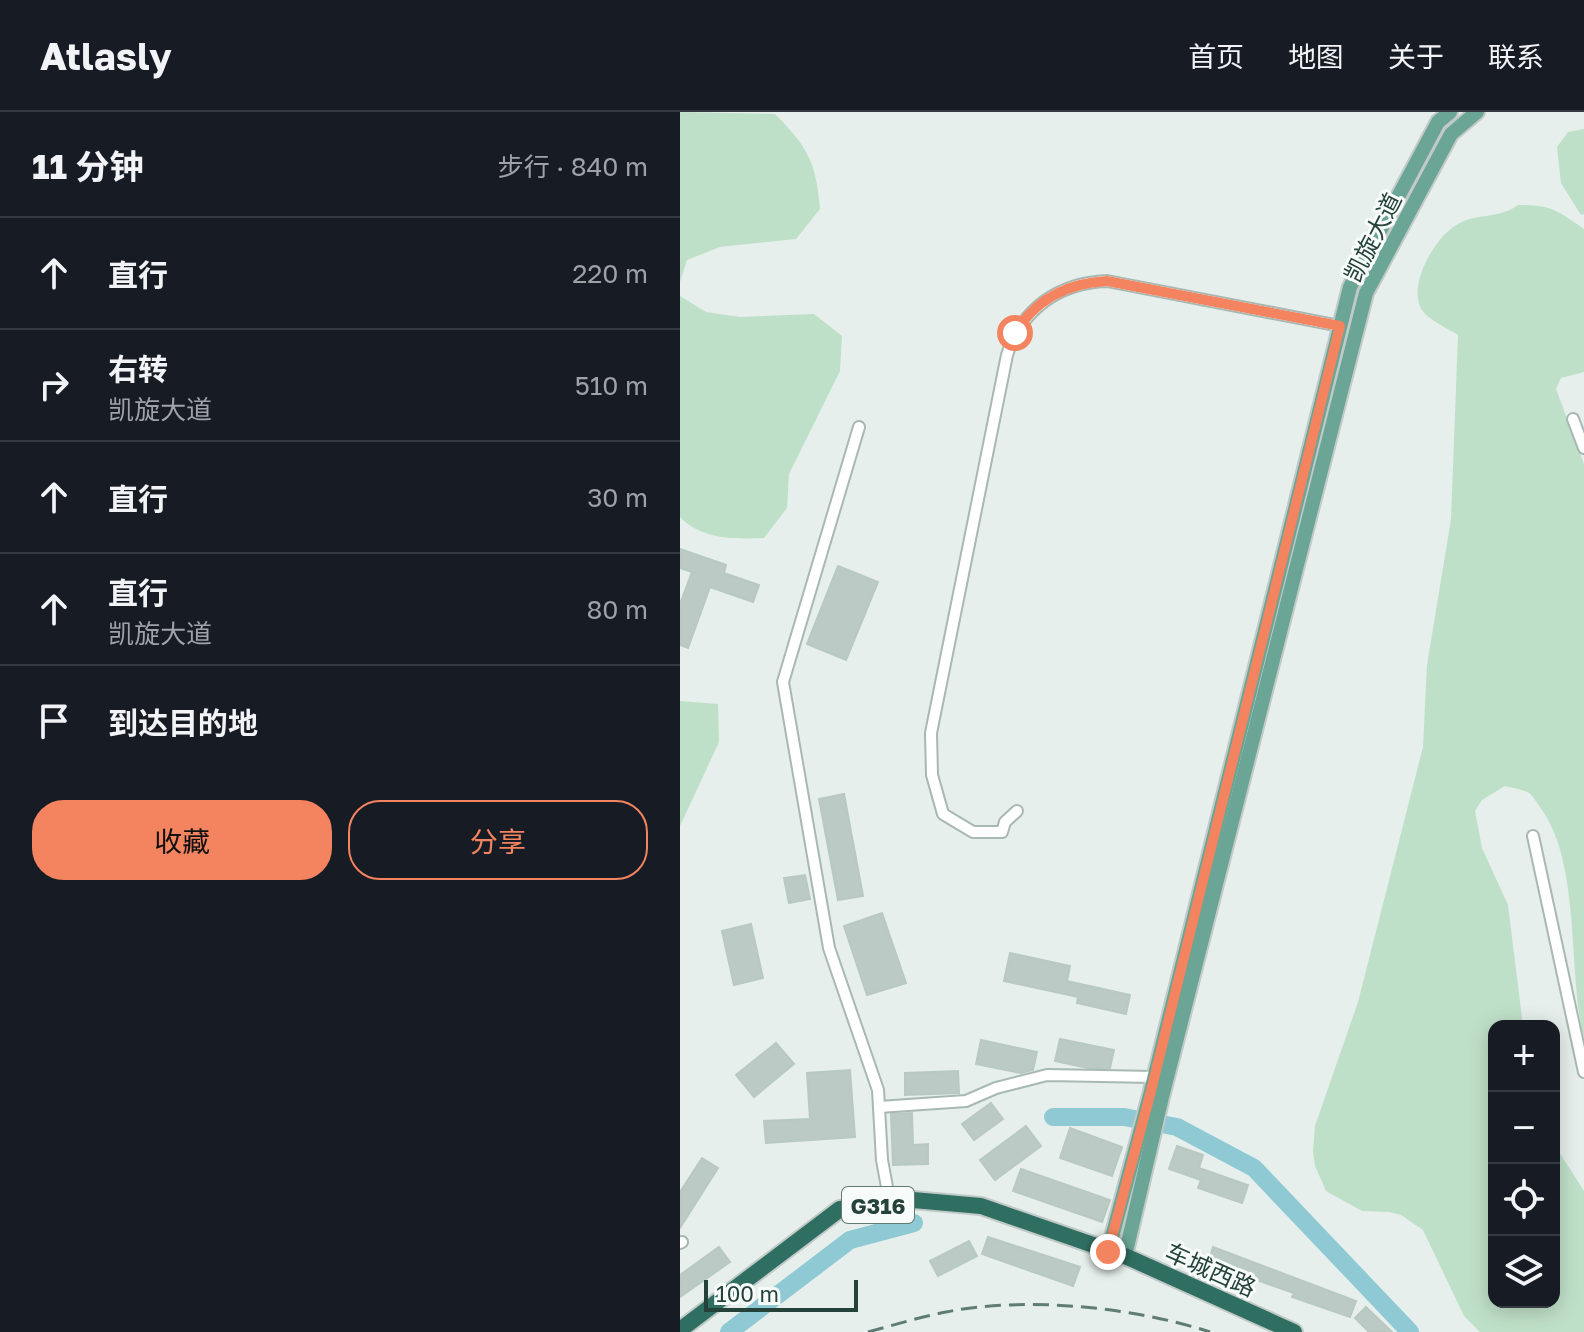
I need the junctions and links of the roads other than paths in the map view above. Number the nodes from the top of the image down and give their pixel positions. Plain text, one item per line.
1 (1450, 112) edge
2 (1477, 112) edge
3 (1340, 326) junction
4 (1573, 419) dead end
5 (859, 427) dead end
6 (1584, 448) edge
7 (1017, 811) dead end
8 (1533, 836) dead end
9 (1584, 1072) edge
10 (1155, 1077) junction
11 (1156, 1096) junction
12 (879, 1107) junction
13 (890, 1203) junction
14 (1116, 1254) junction
15 (680, 1330) edge
16 (1294, 1332) edge

1 - 3 main road, 凯旋大道
2 - 11 main road, 凯旋大道
3 - 7 street
3 - 10 main road, 凯旋大道
4 - 6 street
5 - 12 street
8 - 9 street
10 - 11 main road, 凯旋大道
10 - 12 street
11 - 14 main road
12 - 13 street
13 - 14 highway, G316
13 - 15 highway, G316
14 - 16 highway, 车城西路 / G316

